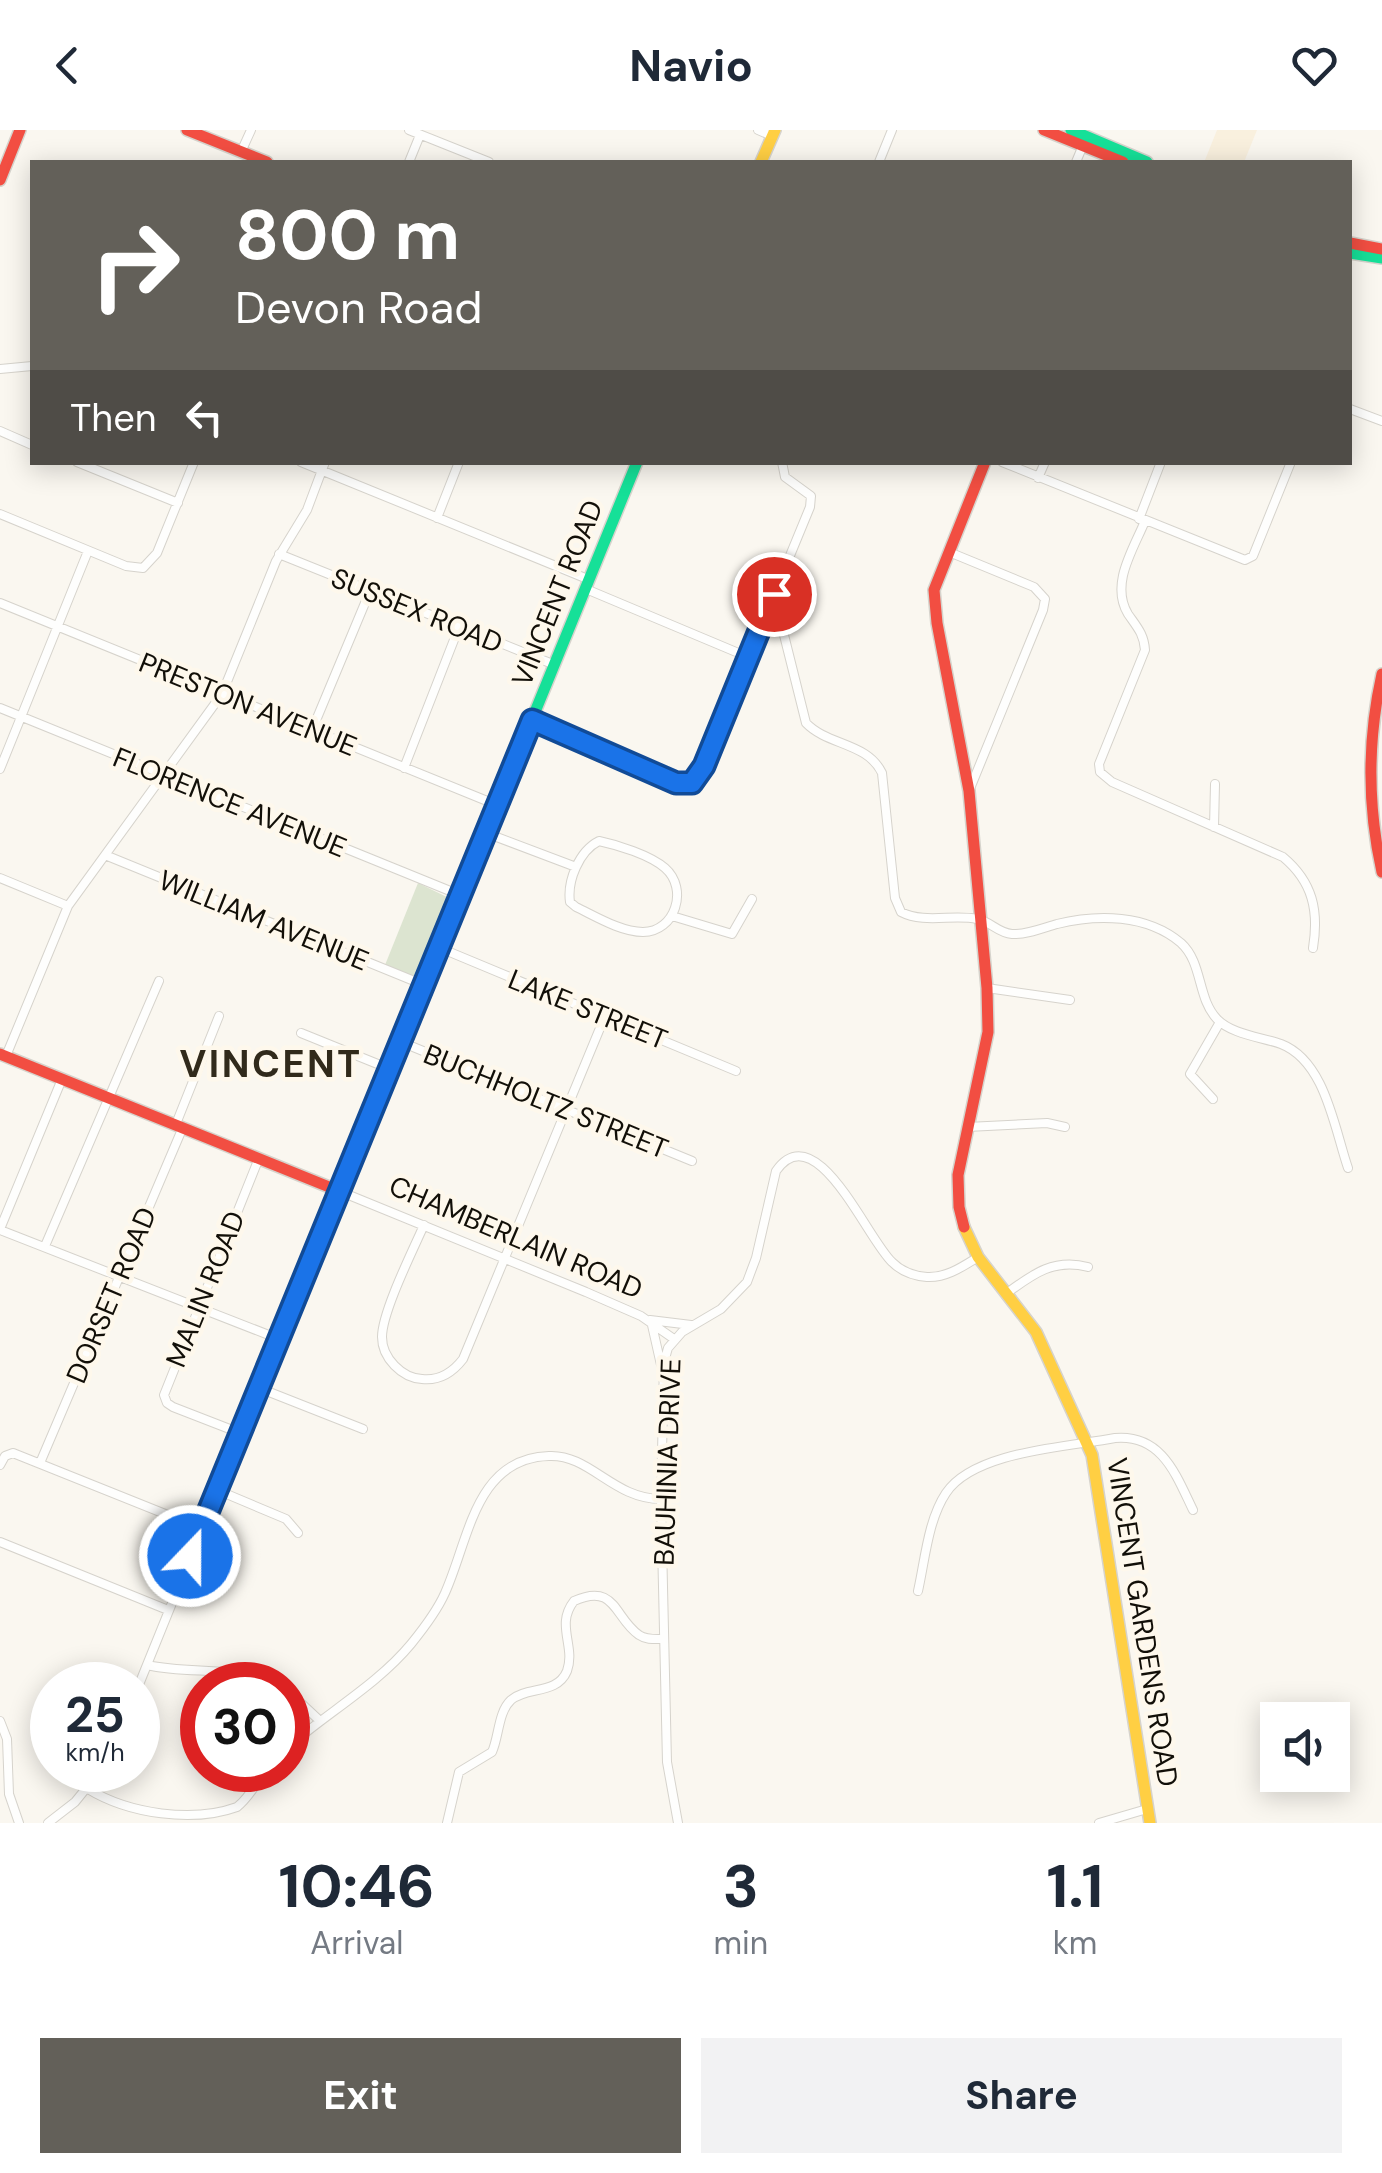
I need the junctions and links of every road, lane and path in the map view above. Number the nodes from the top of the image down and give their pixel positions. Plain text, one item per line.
1 (20, 130) edge
2 (187, 130) edge
3 (250, 130) edge
4 (409, 130) edge
5 (450, 130) edge
6 (758, 130) edge
7 (892, 130) edge
8 (1044, 130) edge
9 (1071, 130) edge
10 (774, 133) edge
11 (420, 134) junction
12 (1084, 141) junction
13 (444, 144) junction
14 (241, 152) junction
15 (262, 160) edge
16 (409, 160) edge
17 (485, 160) edge
18 (762, 160) edge
19 (880, 160) edge
20 (1077, 160) edge
21 (1119, 160) edge
22 (1141, 160) edge
23 (0, 180) edge
24 (1352, 243) edge
25 (1382, 249) edge
26 (1352, 253) edge
27 (1382, 258) edge
28 (30, 366) edge
29 (0, 369) edge
30 (1352, 410) edge
31 (1382, 421) edge
32 (0, 432) edge
33 (30, 443) edge
34 (84, 465) edge
35 (193, 465) edge
36 (458, 465) edge
37 (637, 465) edge
38 (782, 465) edge
39 (984, 465) edge
40 (1009, 465) edge
41 (1044, 465) edge
42 (1161, 465) edge
43 (1290, 465) edge
44 (324, 467) edge
45 (1038, 478) junction
46 (178, 504) junction
47 (0, 514) edge
48 (437, 518) junction
49 (1142, 520) junction
50 (88, 551) junction
51 (948, 552) junction
52 (279, 554) junction
53 (588, 584) junction
54 (370, 591) junction
55 (774, 594) junction
56 (0, 603) edge
57 (58, 626) junction
58 (761, 626) junction
59 (459, 627) junction
60 (783, 632) junction
61 (748, 657) junction
62 (554, 665) junction
63 (1382, 674) edge
64 (222, 694) junction
65 (0, 708) edge
66 (21, 716) junction
67 (532, 720) junction
68 (312, 730) junction
69 (961, 748) junction
70 (985, 752) junction
71 (404, 768) junction
72 (0, 769) edge
73 (164, 775) junction
74 (1215, 784) dead end
75 (969, 790) junction
76 (497, 805) junction
77 (1214, 826) junction
78 (486, 833) junction
79 (104, 855) junction
80 (576, 867) junction
81 (1382, 872) edge
82 (0, 878) edge
83 (460, 895) junction
84 (752, 900) dead end
85 (68, 906) junction
86 (672, 916) junction
87 (980, 919) junction
88 (440, 948) junction
89 (1313, 948) dead end
90 (159, 981) dead end
91 (424, 985) junction
92 (987, 988) junction
93 (1070, 1000) dead end
94 (219, 1016) dead end
95 (605, 1016) junction
96 (1220, 1022) junction
97 (301, 1033) dead end
98 (401, 1042) junction
99 (3, 1055) edge
100 (390, 1070) junction
101 (736, 1070) dead end
102 (62, 1078) junction
103 (110, 1096) junction
104 (1213, 1099) dead end
105 (567, 1109) junction
106 (179, 1125) junction
107 (967, 1127) junction
108 (1065, 1127) dead end
109 (259, 1158) junction
110 (692, 1161) dead end
111 (1348, 1168) dead end
112 (339, 1190) junction
113 (424, 1224) junction
114 (0, 1229) edge
115 (45, 1246) junction
116 (978, 1258) junction
117 (506, 1259) junction
118 (1088, 1268) dead end
119 (119, 1278) junction
120 (1007, 1293) junction
121 (198, 1308) junction
122 (649, 1321) junction
123 (692, 1325) junction
124 (279, 1339) junction
125 (674, 1340) junction
126 (663, 1374) junction
127 (258, 1388) junction
128 (363, 1429) dead end
129 (240, 1433) junction
130 (1088, 1443) junction
131 (1, 1463) edge
132 (40, 1464) junction
133 (217, 1490) junction
134 (661, 1499) junction
135 (1193, 1510) dead end
136 (200, 1528) junction
137 (298, 1533) dead end
138 (0, 1542) edge
139 (918, 1591) dead end
140 (168, 1610) junction
141 (664, 1639) junction
142 (148, 1662) edge
143 (310, 1712) edge
144 (319, 1720) junction
145 (0, 1722) edge
146 (310, 1728) edge
147 (83, 1792) edge
148 (94, 1792) edge
149 (250, 1792) edge
150 (1148, 1809) junction
151 (675, 1821) edge
152 (20, 1823) edge
153 (48, 1823) edge
154 (447, 1823) edge
155 (1099, 1823) edge
156 (1150, 1823) edge

1 - 23 main road
2 - 14 main road
3 - 14 street
4 - 11 street
5 - 13 street
6 - 10 street
7 - 19 street
8 - 12 main road
9 - 12 main road
10 - 18 main road
11 - 13 street
11 - 16 street
12 - 20 street
12 - 21 main road
12 - 22 main road
13 - 17 street
14 - 15 main road
24 - 25 main road
26 - 27 main road
28 - 29 street
30 - 31 street
32 - 33 street
34 - 46 street
35 - 46 street
36 - 48 street
37 - 53 main road, VINCENT ROAD
38 - 55 street
39 - 51 main road, VINCENT GARDENS ROAD
40 - 45 street
41 - 45 street
42 - 49 street
43 - 49 street
44 - 48 street
44 - 52 street
45 - 49 street
46 - 50 street
47 - 50 street
48 - 53 street
49 - 77 street
50 - 57 street
51 - 69 main road, VINCENT GARDENS ROAD
51 - 70 street
52 - 54 street, SUSSEX ROAD
52 - 64 street
53 - 61 street
53 - 62 main road, VINCENT ROAD
54 - 59 street, SUSSEX ROAD
54 - 68 street
55 - 58 street
55 - 60 street
56 - 57 street, PRESTON AVENUE
57 - 64 street, PRESTON AVENUE
57 - 66 street
58 - 60 street
58 - 61 street
59 - 62 street, SUSSEX ROAD
59 - 71 street
60 - 87 street
61 - 67 street
62 - 67 main road, VINCENT ROAD
63 - 81 main road
64 - 68 street, PRESTON AVENUE
64 - 73 street
65 - 66 street, FLORENCE AVENUE
66 - 72 street
66 - 73 street, FLORENCE AVENUE
67 - 76 main road, VINCENT ROAD
68 - 71 street, PRESTON AVENUE
69 - 70 street
69 - 75 main road, VINCENT GARDENS ROAD
70 - 75 street
71 - 76 street, PRESTON AVENUE
73 - 79 street
73 - 83 street, FLORENCE AVENUE
74 - 77 street
75 - 87 main road, VINCENT GARDENS ROAD
76 - 78 main road, VINCENT ROAD
77 - 89 street
78 - 80 street
78 - 83 main road, VINCENT ROAD
79 - 85 street
79 - 91 street, WILLIAM AVENUE
80 - 86 street
80 - 86 street
82 - 85 street
83 - 88 main road, VINCENT ROAD
84 - 86 street
85 - 99 street
87 - 92 main road, VINCENT GARDENS ROAD
87 - 96 street
88 - 91 main road, VINCENT ROAD
88 - 95 street, LAKE STREET
90 - 103 street
91 - 98 main road, VINCENT ROAD
92 - 93 street
92 - 107 main road, VINCENT GARDENS ROAD
94 - 106 street, DORSET ROAD
95 - 101 street, LAKE STREET
95 - 105 street
96 - 104 street
96 - 111 street
97 - 100 street
98 - 100 main road, VINCENT ROAD
98 - 105 street, BUCHHOLTZ STREET
99 - 102 main road, CHAMBERLAIN ROAD
100 - 112 main road, VINCENT ROAD
102 - 103 main road, CHAMBERLAIN ROAD
102 - 114 street
103 - 106 main road, CHAMBERLAIN ROAD
103 - 115 street
105 - 110 street, BUCHHOLTZ STREET
105 - 117 street
106 - 109 main road, CHAMBERLAIN ROAD
106 - 119 street, DORSET ROAD
107 - 108 street
107 - 116 main road, VINCENT GARDENS ROAD
109 - 112 main road, CHAMBERLAIN ROAD
109 - 121 street, MALIN ROAD
112 - 113 street, CHAMBERLAIN ROAD
112 - 124 street, VINCENT ROAD
113 - 117 street, CHAMBERLAIN ROAD
113 - 117 street
114 - 115 street
115 - 119 street
116 - 120 main road, VINCENT GARDENS ROAD
116 - 123 street, BAUHINIA DRIVE
117 - 122 street, CHAMBERLAIN ROAD
118 - 120 street
119 - 121 street
119 - 132 street, DORSET ROAD
120 - 130 main road, VINCENT GARDENS ROAD
121 - 124 street
121 - 129 street, MALIN ROAD
122 - 123 street
122 - 125 street, CHAMBERLAIN ROAD
122 - 126 street
123 - 125 street, BAUHINIA DRIVE
124 - 127 street, VINCENT ROAD
125 - 126 street, BAUHINIA DRIVE
126 - 134 street, BAUHINIA DRIVE
127 - 128 street
127 - 129 street, VINCENT ROAD
129 - 133 street, VINCENT ROAD
130 - 135 street
130 - 139 street
130 - 150 main road, VINCENT GARDENS ROAD
131 - 132 street
132 - 136 street
133 - 136 street, VINCENT ROAD
133 - 137 street
134 - 141 street, BAUHINIA DRIVE
134 - 144 street
136 - 140 street, VINCENT ROAD
138 - 140 street
140 - 142 street, VINCENT ROAD
141 - 151 street, BAUHINIA DRIVE
141 - 154 street
143 - 144 street
144 - 146 street
145 - 152 street
147 - 153 street
148 - 149 street
150 - 155 street
150 - 156 main road, VINCENT GARDENS ROAD

